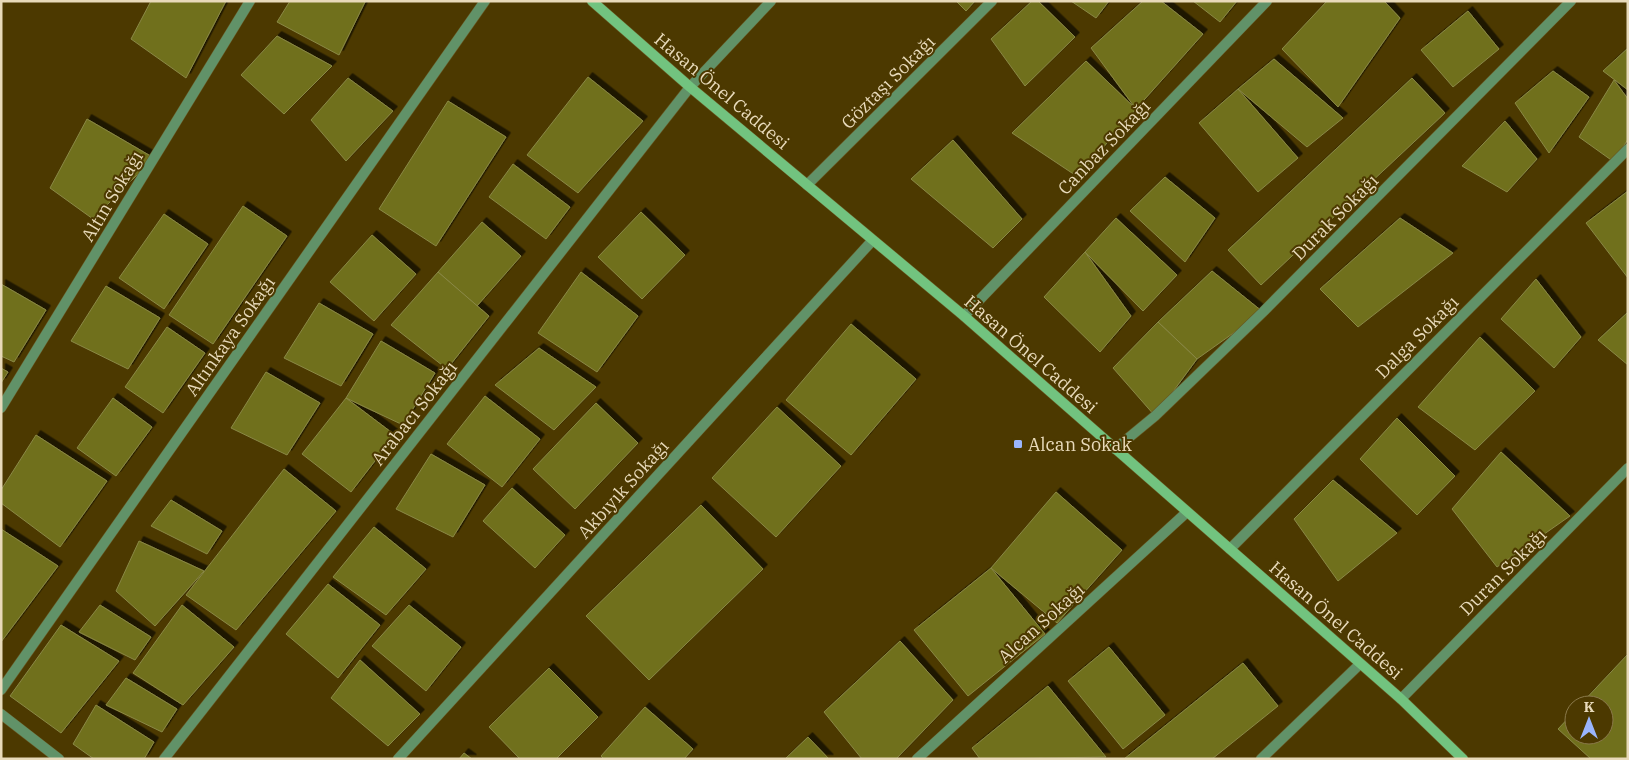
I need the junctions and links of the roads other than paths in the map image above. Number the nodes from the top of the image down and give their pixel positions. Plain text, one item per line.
1 (250, 1) edge
2 (485, 1) edge
3 (592, 1) edge
4 (771, 1) edge
5 (992, 1) edge
6 (1267, 1) edge
7 (1571, 1) edge
8 (690, 88) junction
9 (1628, 149) edge
10 (807, 185) junction
11 (872, 241) junction
12 (964, 316) junction
13 (1, 408) edge
14 (1115, 449) junction
15 (1628, 468) edge
16 (1187, 512) junction
17 (1230, 549) junction
18 (1360, 664) junction
19 (1, 690) edge
20 (1401, 699) junction
21 (1, 714) edge
22 (59, 759) edge
23 (164, 759) edge
24 (398, 759) edge
25 (917, 759) edge
26 (1260, 759) edge
27 (1463, 759) edge

1 - 13 street, Altın Sokağı
2 - 19 street, Altınkaya Sokağı
3 - 8 main road, Hasan Önel Caddesi
4 - 8 street, Arabacı Sokağı
5 - 10 street, Göztaşı Sokağı
6 - 12 street, Canbaz Sokağı
7 - 14 street, Durak Sokağı
8 - 10 main road, Hasan Önel Caddesi
8 - 23 street, Arabacı Sokağı
9 - 17 street, Dalga Sokağı
10 - 11 main road, Hasan Önel Caddesi
11 - 12 main road, Hasan Önel Caddesi
11 - 24 street, Akbıyık Sokağı
12 - 14 main road, Hasan Önel Caddesi
14 - 16 main road, Hasan Önel Caddesi
15 - 20 street, Duran Sokağı
16 - 17 main road, Hasan Önel Caddesi
16 - 25 street, Alcan Sokağı
17 - 18 main road, Hasan Önel Caddesi
18 - 20 main road, Hasan Önel Caddesi
18 - 26 street
20 - 27 main road, Hasan Önel Caddesi
21 - 22 street

